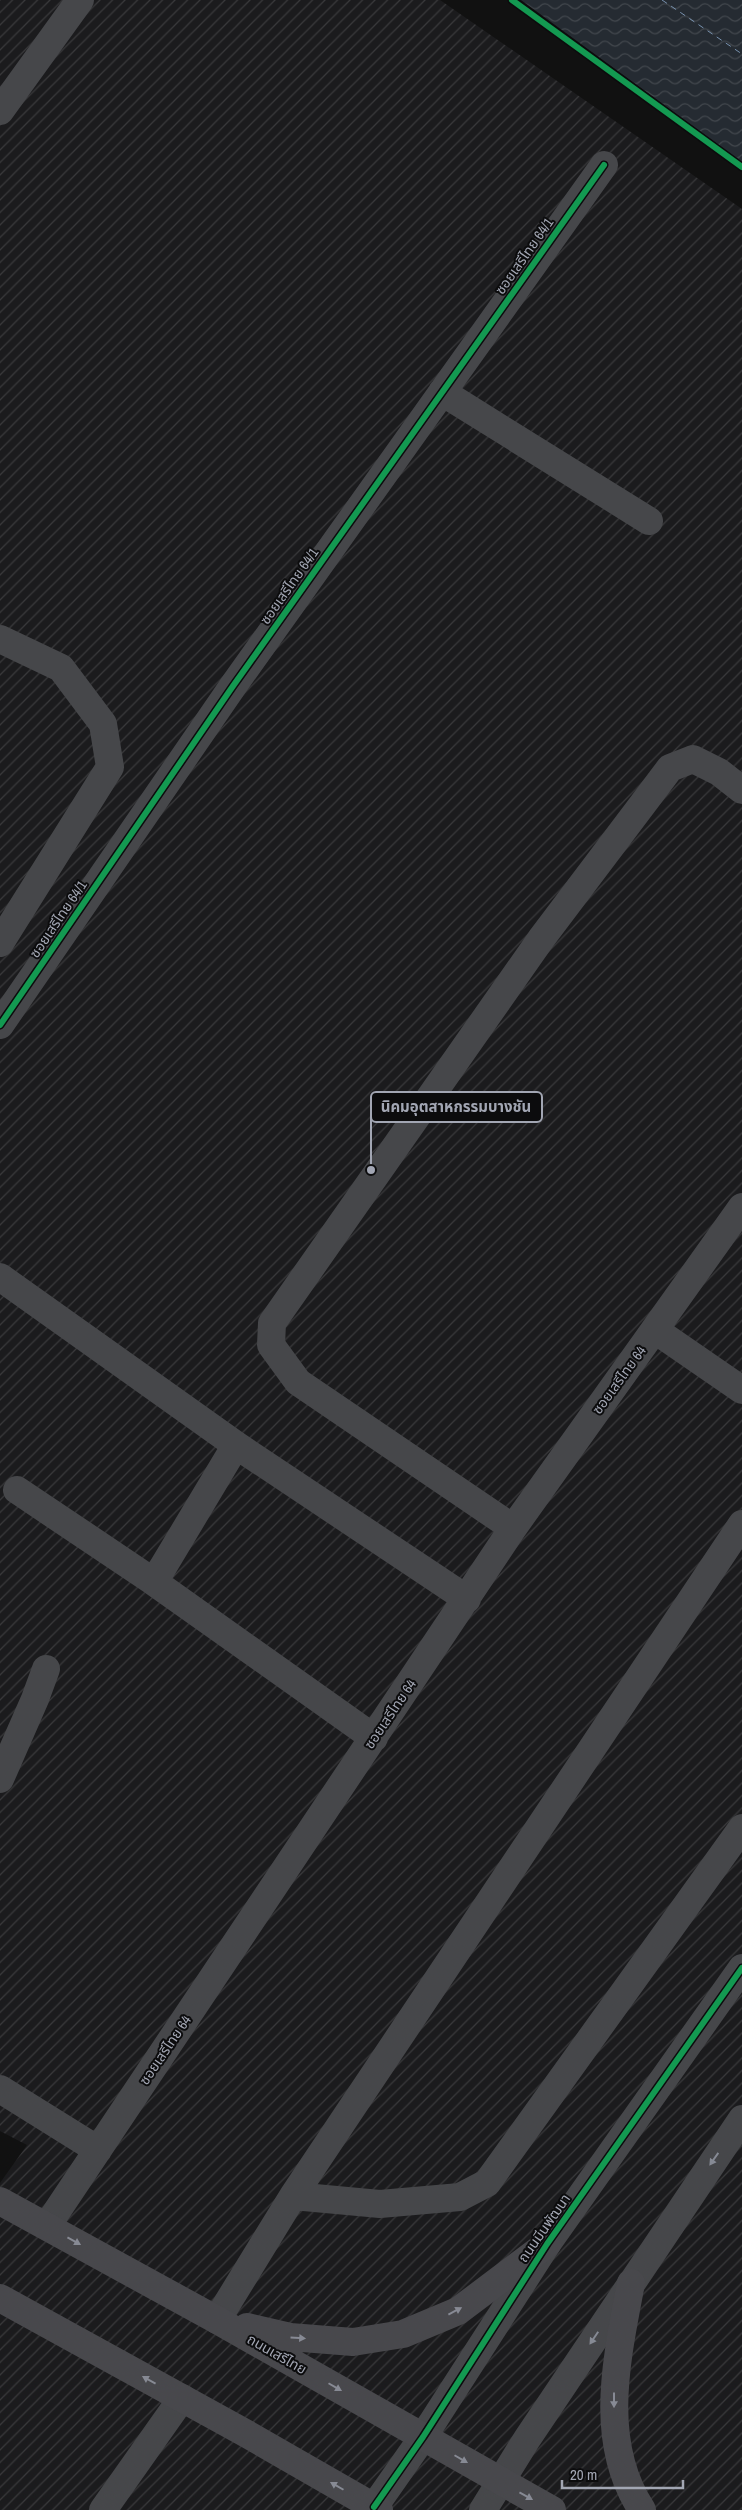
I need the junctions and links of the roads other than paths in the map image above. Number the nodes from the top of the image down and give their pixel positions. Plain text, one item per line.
1 (80, 0) edge
2 (0, 110) edge
3 (604, 164) dead end
4 (442, 392) junction
5 (649, 521) dead end
6 (0, 639) edge
7 (742, 790) edge
8 (0, 943) edge
9 (0, 1025) edge
10 (742, 1207) edge
11 (0, 1278) edge
12 (655, 1330) junction
13 (742, 1390) edge
14 (236, 1445) junction
15 (17, 1490) dead end
16 (742, 1524) edge
17 (514, 1528) junction
18 (154, 1582) junction
19 (467, 1599) junction
20 (46, 1669) dead end
21 (374, 1738) junction
22 (0, 1778) edge
23 (742, 1828) edge
24 (742, 1968) edge
25 (0, 2089) edge
26 (742, 2119) edge
27 (98, 2150) junction
28 (293, 2196) junction
29 (0, 2201) edge
30 (47, 2226) junction
31 (547, 2244) junction
32 (631, 2283) junction
33 (0, 2298) edge
34 (217, 2320) junction
35 (182, 2398) junction
36 (423, 2437) junction
37 (500, 2481) junction
38 (376, 2508) edge
39 (103, 2510) edge
40 (484, 2510) edge
41 (552, 2510) edge
42 (642, 2510) edge

1 - 2 street
3 - 4 street, ซอยเสรีไทย 64/1
4 - 5 street
4 - 9 street, ซอยเสรีไทย 64/1
6 - 8 street
7 - 17 street
10 - 12 street, ซอยเสรีไทย 64
11 - 14 street
12 - 13 street
12 - 17 street, ซอยเสรีไทย 64
14 - 18 street
14 - 19 street
15 - 18 street
16 - 28 street
17 - 19 street, ซอยเสรีไทย 64
18 - 21 street
19 - 21 street, ซอยเสรีไทย 64
20 - 22 street
21 - 27 street, ซอยเสรีไทย 64
23 - 28 street
24 - 31 street, ถนนมีนพัฒนา
25 - 27 street
26 -> 32 street
27 - 30 street, ซอยเสรีไทย 64
28 - 34 street
29 - 30 main road, ถนนเสรีไทย
30 -> 34 main road, ถนนเสรีไทย
34 -> 31 main road
31 - 36 street, ถนนมีนพัฒนา
32 -> 37 street
32 -> 42 main road
35 -> 33 main road
34 -> 36 main road, ถนนเสรีไทย
38 -> 35 main road
35 - 39 street
36 -> 37 main road, ถนนเสรีไทย
36 - 38 street, ถนนมีนพัฒนา
37 - 40 street
37 -> 41 main road, ถนนเสรีไทย

